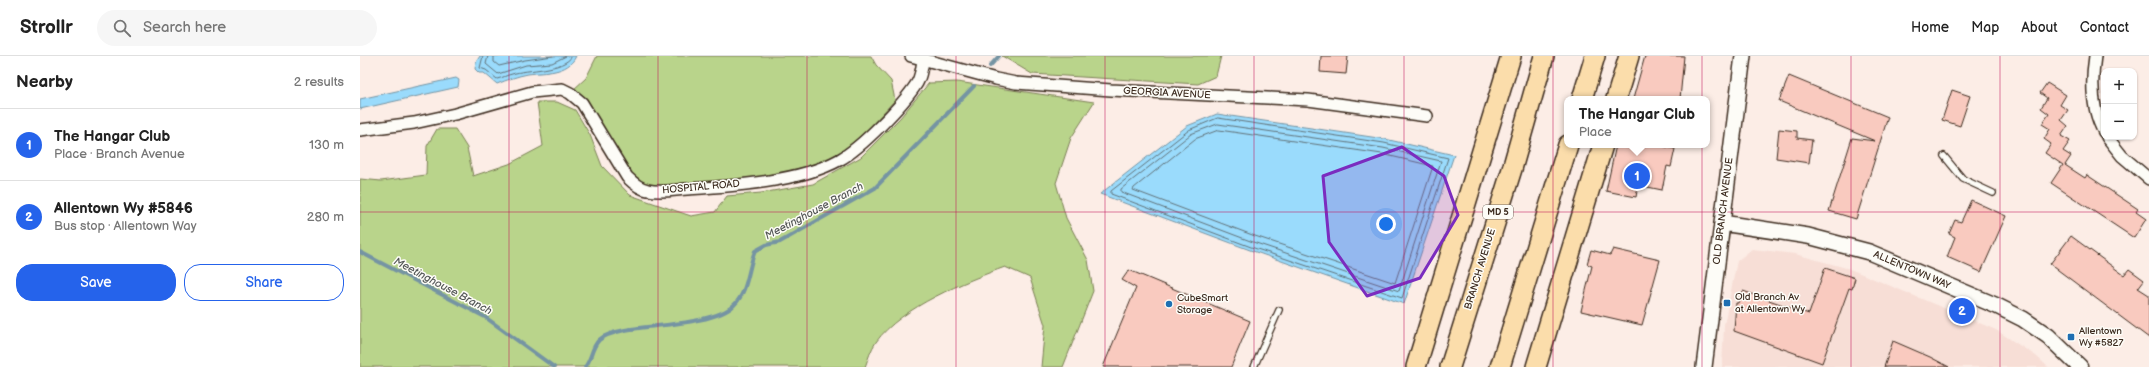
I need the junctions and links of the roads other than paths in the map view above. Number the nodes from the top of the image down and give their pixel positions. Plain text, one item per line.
1 (911, 56) edge
2 (1511, 56) edge
3 (1544, 56) edge
4 (1594, 56) edge
5 (1629, 56) edge
6 (1743, 56) edge
7 (2095, 56) edge
8 (924, 60) junction
9 (1583, 96) edge
10 (1617, 96) edge
11 (1427, 116) dead end
12 (2101, 128) edge
13 (360, 130) edge
14 (2109, 140) edge
15 (1567, 148) edge
16 (1603, 148) edge
17 (1944, 156) dead end
18 (2149, 180) edge
19 (1993, 193) dead end
20 (1722, 223) junction
21 (1279, 310) dead end
22 (1254, 367) edge
23 (1416, 367) edge
24 (1450, 367) edge
25 (1500, 367) edge
26 (1536, 367) edge
27 (1704, 367) edge
28 (2080, 367) edge

1 - 8 street, GEORGIA AVENUE
2 - 23 highway
3 - 24 highway, BRANCH AVENUE / MD 5
4 - 9 highway
5 - 10 highway
6 - 20 street, OLD BRANCH AVENUE
7 - 12 street
8 - 11 street, GEORGIA AVENUE
8 - 13 street, HOSPITAL ROAD
14 - 18 street
15 - 25 highway
16 - 26 highway
17 - 19 lane
20 - 27 street, OLD BRANCH AVENUE
20 - 28 street, ALLENTOWN WAY
21 - 22 lane

